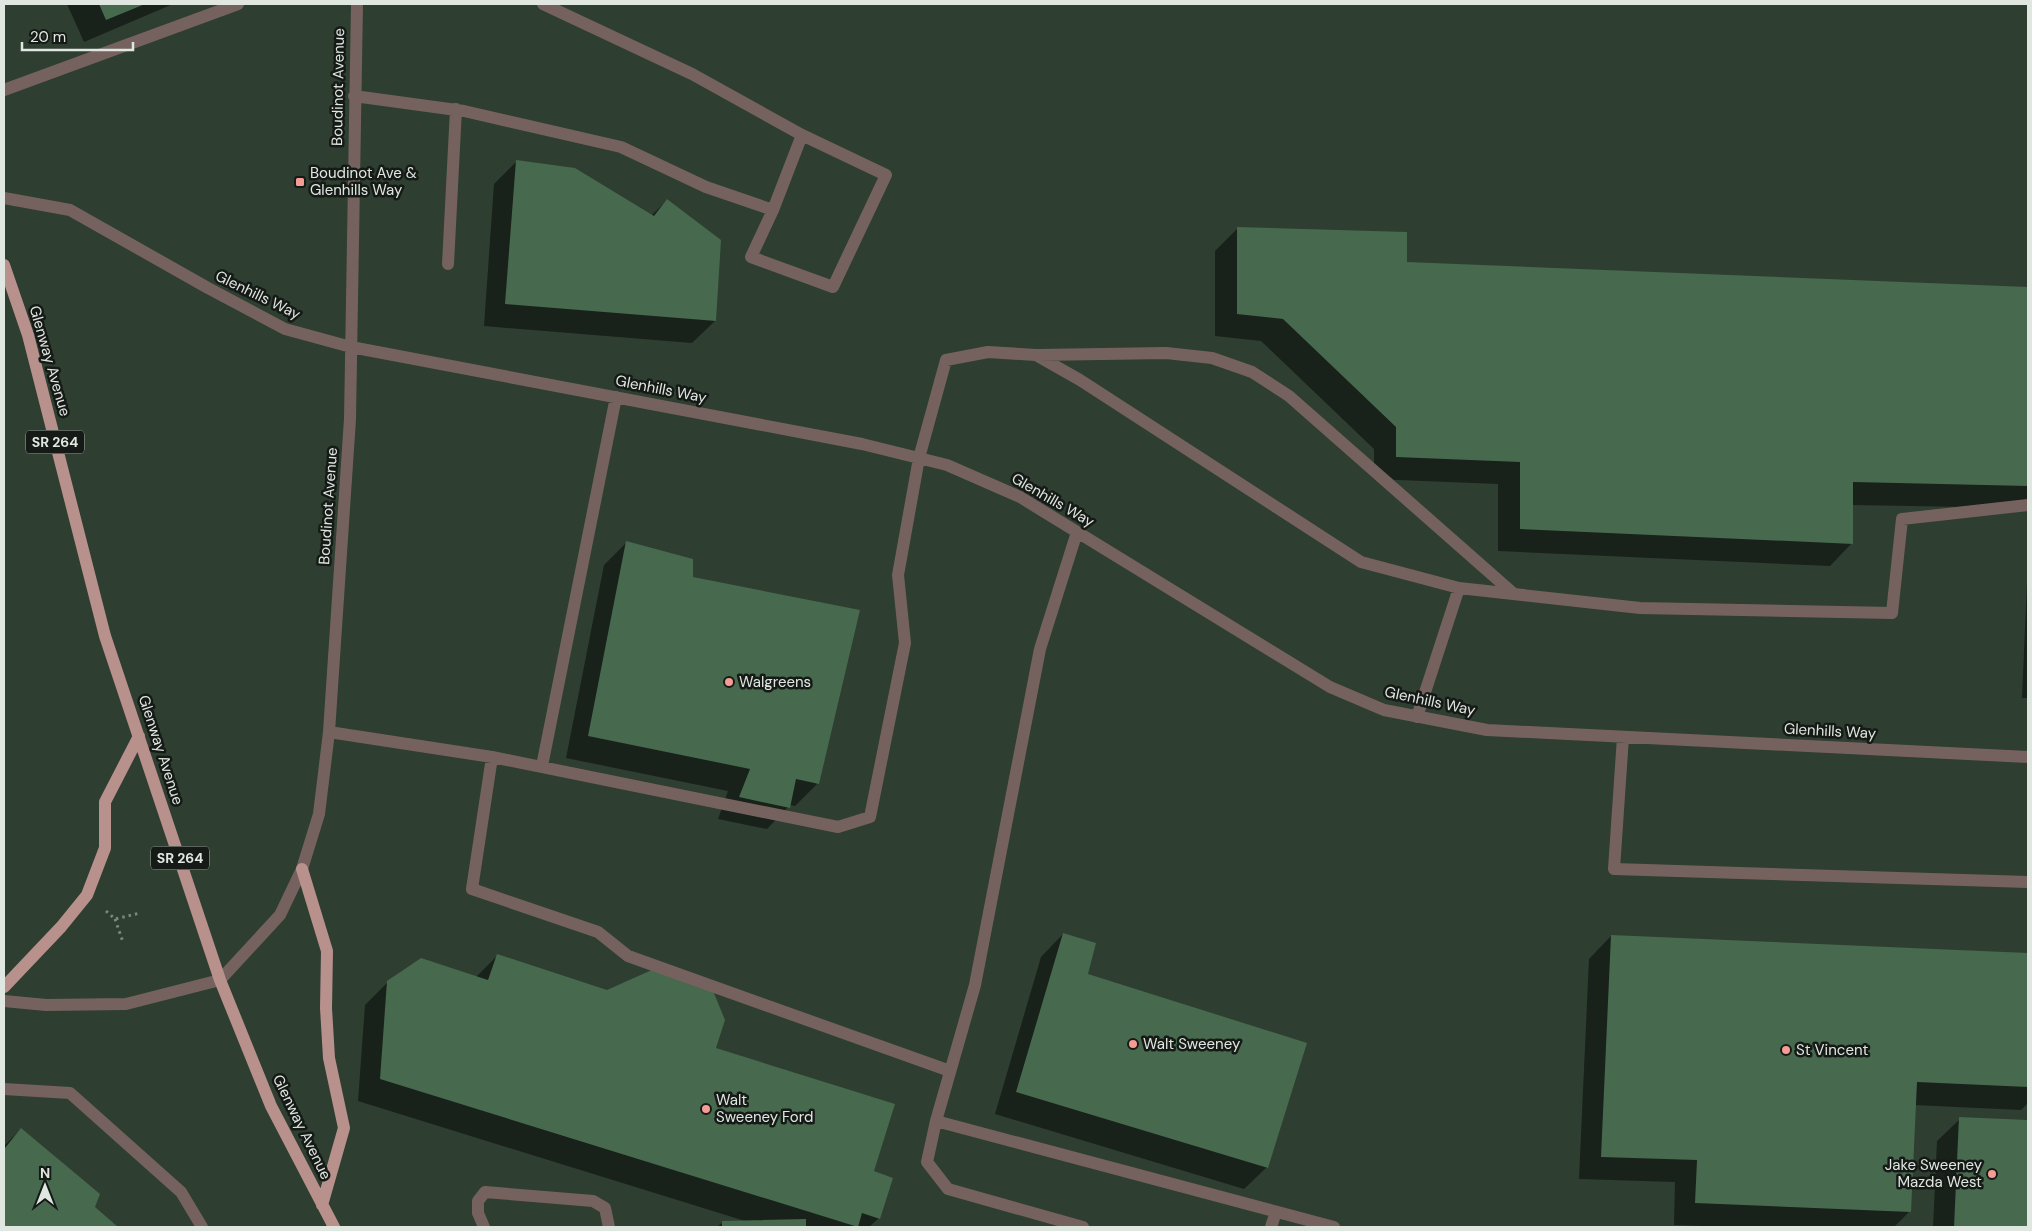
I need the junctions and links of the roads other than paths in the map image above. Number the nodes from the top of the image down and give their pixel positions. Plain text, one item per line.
1 (238, 4) edge
2 (357, 4) edge
3 (542, 4) edge
4 (4, 90) edge
5 (354, 96) junction
6 (456, 110) junction
7 (802, 135) junction
8 (4, 198) edge
9 (772, 210) junction
10 (448, 264) dead end
11 (4, 265) edge
12 (351, 347) junction
13 (1036, 355) junction
14 (616, 397) junction
15 (918, 458) junction
16 (2028, 505) edge
17 (1076, 532) junction
18 (1459, 588) junction
19 (1514, 594) junction
20 (1417, 717) junction
21 (329, 732) junction
22 (139, 736) junction
23 (1623, 737) junction
24 (492, 757) junction
25 (2028, 757) edge
26 (542, 766) junction
27 (302, 869) junction
28 (2028, 882) edge
29 (220, 980) junction
30 (4, 987) edge
31 (4, 1001) edge
32 (950, 1071) junction
33 (4, 1089) edge
34 (936, 1121) junction
35 (322, 1205) junction
36 (1276, 1212) junction
37 (332, 1226) edge
38 (202, 1227) edge
39 (484, 1227) edge
40 (609, 1227) edge
41 (1083, 1227) edge
42 (1271, 1227) edge
43 (1334, 1227) edge

1 - 4 street
2 - 5 street, Boudinot Avenue
3 - 7 street
5 - 6 street
5 - 12 street, Boudinot Avenue
6 - 9 street
6 - 10 street
7 - 9 street
7 - 9 street
8 - 12 street, Glenhills Way
11 - 22 main road, Glenway Avenue / SR 264
12 - 14 street, Glenhills Way
12 - 21 street, Boudinot Avenue
13 - 15 street
13 - 18 street
13 - 19 street
14 - 15 street, Glenhills Way
14 - 26 street
15 - 17 street, Glenhills Way
15 - 26 street
16 - 19 street
17 - 20 street, Glenhills Way
17 - 32 street
18 - 19 street
18 - 20 street
20 - 23 street, Glenhills Way
21 - 24 street
21 - 27 street, Boudinot Avenue
22 - 29 main road, Glenway Avenue / SR 264
22 - 30 main road
23 - 25 street, Glenhills Way
23 - 28 street
24 - 26 street
24 - 32 street
27 - 29 street, Boudinot Avenue
27 - 35 main road
29 - 31 street
29 - 35 main road, Glenway Avenue / SR 264
32 - 34 street
33 - 38 street
34 - 36 street
34 - 41 street
35 - 37 main road, Glenway Avenue / SR 264
36 - 42 street
36 - 43 street
39 - 40 street

